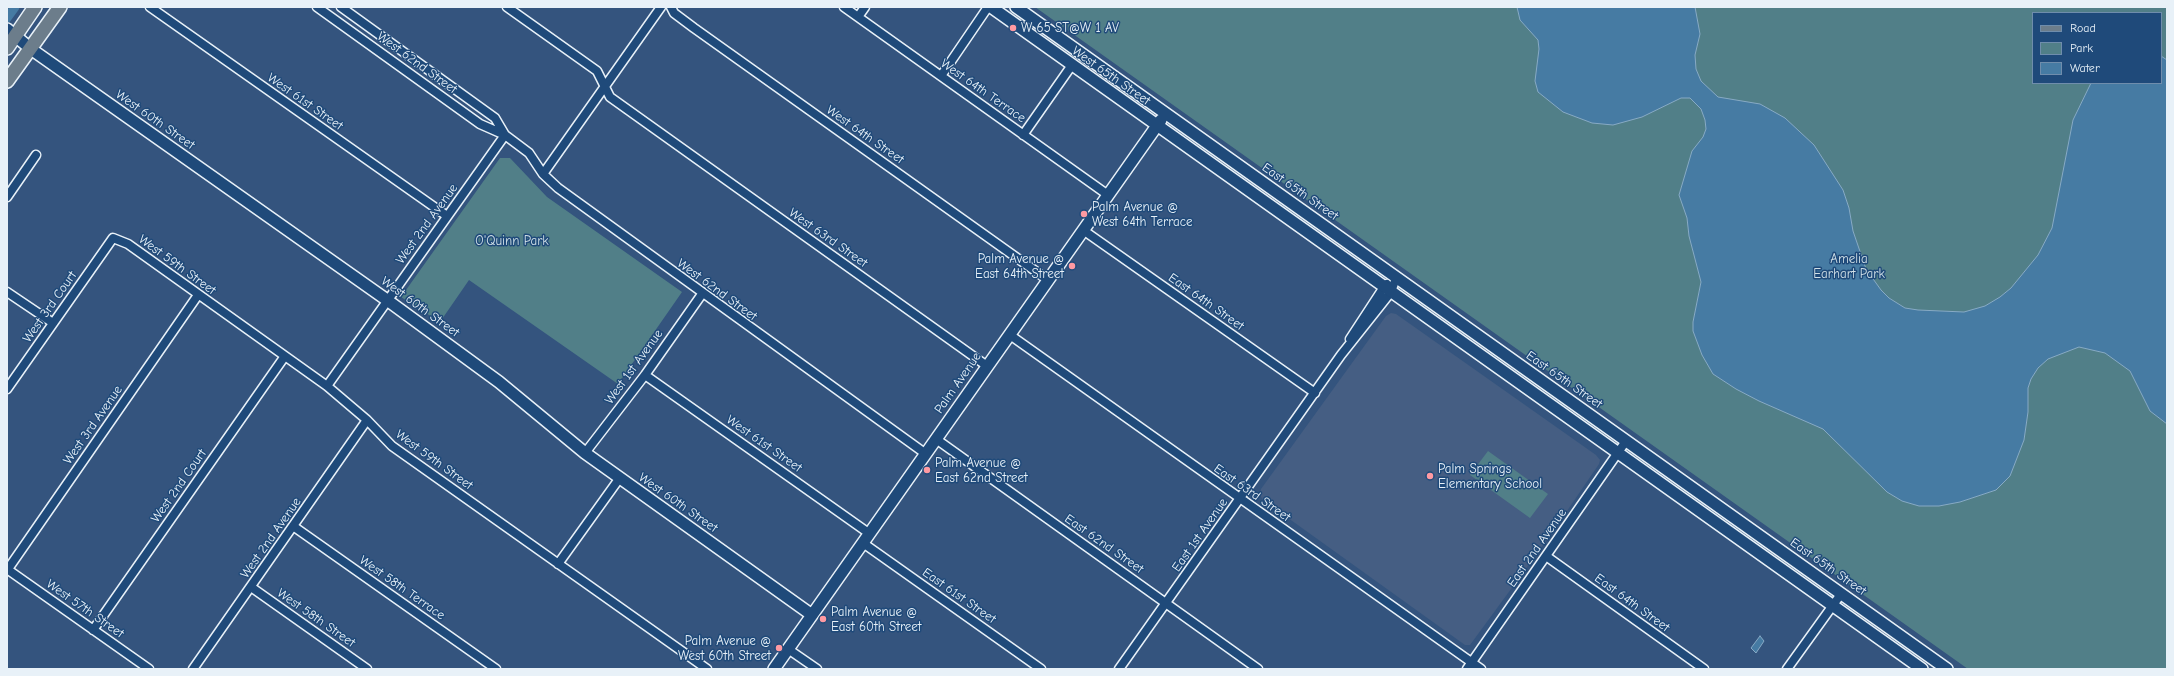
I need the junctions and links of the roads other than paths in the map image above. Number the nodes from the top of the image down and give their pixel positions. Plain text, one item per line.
1 (35, 7) edge
2 (60, 7) edge
3 (150, 7) edge
4 (317, 7) edge
5 (341, 7) edge
6 (507, 7) edge
7 (661, 7) edge
8 (671, 7) edge
9 (844, 7) edge
10 (865, 7) edge
11 (988, 7) edge
12 (991, 7) edge
13 (1016, 7) edge
14 (858, 17) junction
15 (11, 33) edge
16 (7, 48) edge
17 (30, 49) junction
18 (1072, 65) junction
19 (941, 76) junction
20 (7, 81) edge
21 (604, 86) junction
22 (1166, 113) junction
23 (1157, 125) junction
24 (505, 135) junction
25 (1023, 135) junction
26 (36, 155) dead end
27 (543, 174) junction
28 (1108, 195) junction
29 (7, 197) edge
30 (447, 216) junction
31 (1083, 230) junction
32 (113, 238) joint
33 (1396, 278) junction
34 (1048, 280) junction
35 (1387, 289) junction
36 (7, 292) edge
37 (702, 294) junction
38 (198, 295) junction
39 (387, 300) junction
40 (53, 323) junction
41 (1010, 335) junction
42 (285, 356) junction
43 (988, 366) junction
44 (644, 375) junction
45 (327, 386) junction
46 (7, 389) edge
47 (1315, 393) junction
48 (367, 420) junction
49 (936, 439) junction
50 (1626, 441) junction
51 (585, 453) junction
52 (1618, 453) junction
53 (926, 454) junction
54 (619, 479) junction
55 (1240, 499) junction
56 (293, 526) junction
57 (866, 538) junction
58 (1546, 556) junction
59 (558, 564) junction
60 (7, 569) edge
61 (251, 587) junction
62 (1841, 594) junction
63 (1166, 603) junction
64 (1833, 606) junction
65 (812, 615) junction
66 (93, 630) junction
67 (788, 649) junction
68 (1470, 666) edge
69 (149, 669) edge
70 (193, 669) edge
71 (367, 669) edge
72 (496, 669) edge
73 (707, 669) edge
74 (774, 669) edge
75 (817, 669) edge
76 (1041, 669) edge
77 (1120, 669) edge
78 (1258, 669) edge
79 (1481, 669) edge
80 (1704, 669) edge
81 (1787, 669) edge
82 (1922, 669) edge
83 (1947, 669) edge

1 - 15 main road
2 - 17 main road
3 - 30 street, West 61st Street
4 - 24 street, West 62nd Street
5 - 24 street, West 62nd Street
6 - 21 street
7 - 21 street
8 - 34 street, West 64th Street
9 - 14 street, West 64th Terrace
10 - 14 street
11 - 19 street
12 - 18 main road, West 65th Street
13 - 22 main road, West 65th Street
14 - 19 street, West 64th Terrace
15 - 16 main road
15 - 17 main road, West 60th Street
17 - 20 main road
17 - 39 main road, West 60th Street
18 - 23 main road, West 65th Street
18 - 25 street
19 - 25 street, West 64th Terrace
21 - 27 street
21 - 43 street, West 63rd Street
22 - 23 main road, Palm Avenue
22 - 33 main road, East 65th Street
23 - 28 main road, Palm Avenue
23 - 35 main road
24 - 27 street, West 62nd Street
24 - 30 street, West 2nd Avenue
25 - 28 street, West 64th Terrace
26 - 29 street
27 - 37 street, West 62nd Street
28 - 31 main road, Palm Avenue
30 - 39 street, West 2nd Avenue
31 - 34 main road, Palm Avenue
31 - 47 street, East 64th Street
32 - 38 street, West 59th Street
32 - 40 street, West 3rd Court
33 - 35 street, East 1st Avenue
33 - 50 main road, East 65th Street
34 - 41 main road, Palm Avenue
35 - 47 street, East 1st Avenue
35 - 52 main road
36 - 40 street
37 - 44 street, West 1st Avenue
37 - 53 street, West 62nd Street
38 - 42 street, West 59th Street
38 - 60 street, West 3rd Avenue
39 - 45 street, West 2nd Avenue
39 - 51 main road, West 60th Street
40 - 46 street, West 3rd Court
41 - 43 main road, Palm Avenue
41 - 55 street, East 63rd Street
42 - 45 street, West 59th Street
42 - 66 street, West 2nd Court
43 - 49 main road, Palm Avenue
44 - 51 street, West 1st Avenue
44 - 57 street, West 61st Street
45 - 48 street, West 59th Street
47 - 55 street, East 1st Avenue
48 - 56 street, West 2nd Avenue
48 - 59 street, West 59th Street
49 - 53 main road, Palm Avenue
49 - 63 street, East 62nd Street
50 - 52 street, East 2nd Avenue
50 - 62 main road, East 65th Street
51 - 54 main road, West 60th Street
52 - 58 street, East 2nd Avenue
52 - 64 main road
53 - 57 main road, Palm Avenue
54 - 59 street
54 - 65 main road, West 60th Street
55 - 63 street, East 1st Avenue
55 - 68 street, East 63rd Street
56 - 61 street, West 2nd Avenue
56 - 72 street, West 58th Terrace
57 - 65 main road, Palm Avenue
57 - 76 street, East 61st Street
58 - 68 street, East 2nd Avenue
58 - 80 street, East 64th Street
59 - 73 street, West 59th Street
60 - 66 street, West 57th Street
61 - 70 street, West 2nd Avenue
61 - 71 street, West 58th Street
62 - 64 street
62 - 83 main road, East 65th Street
63 - 77 street, East 1st Avenue
63 - 78 street, East 62nd Street
64 - 81 street
64 - 82 main road
65 - 67 main road, Palm Avenue
66 - 69 street, West 57th Street
67 - 74 main road, Palm Avenue
67 - 75 street
68 - 79 street, East 63rd Street

